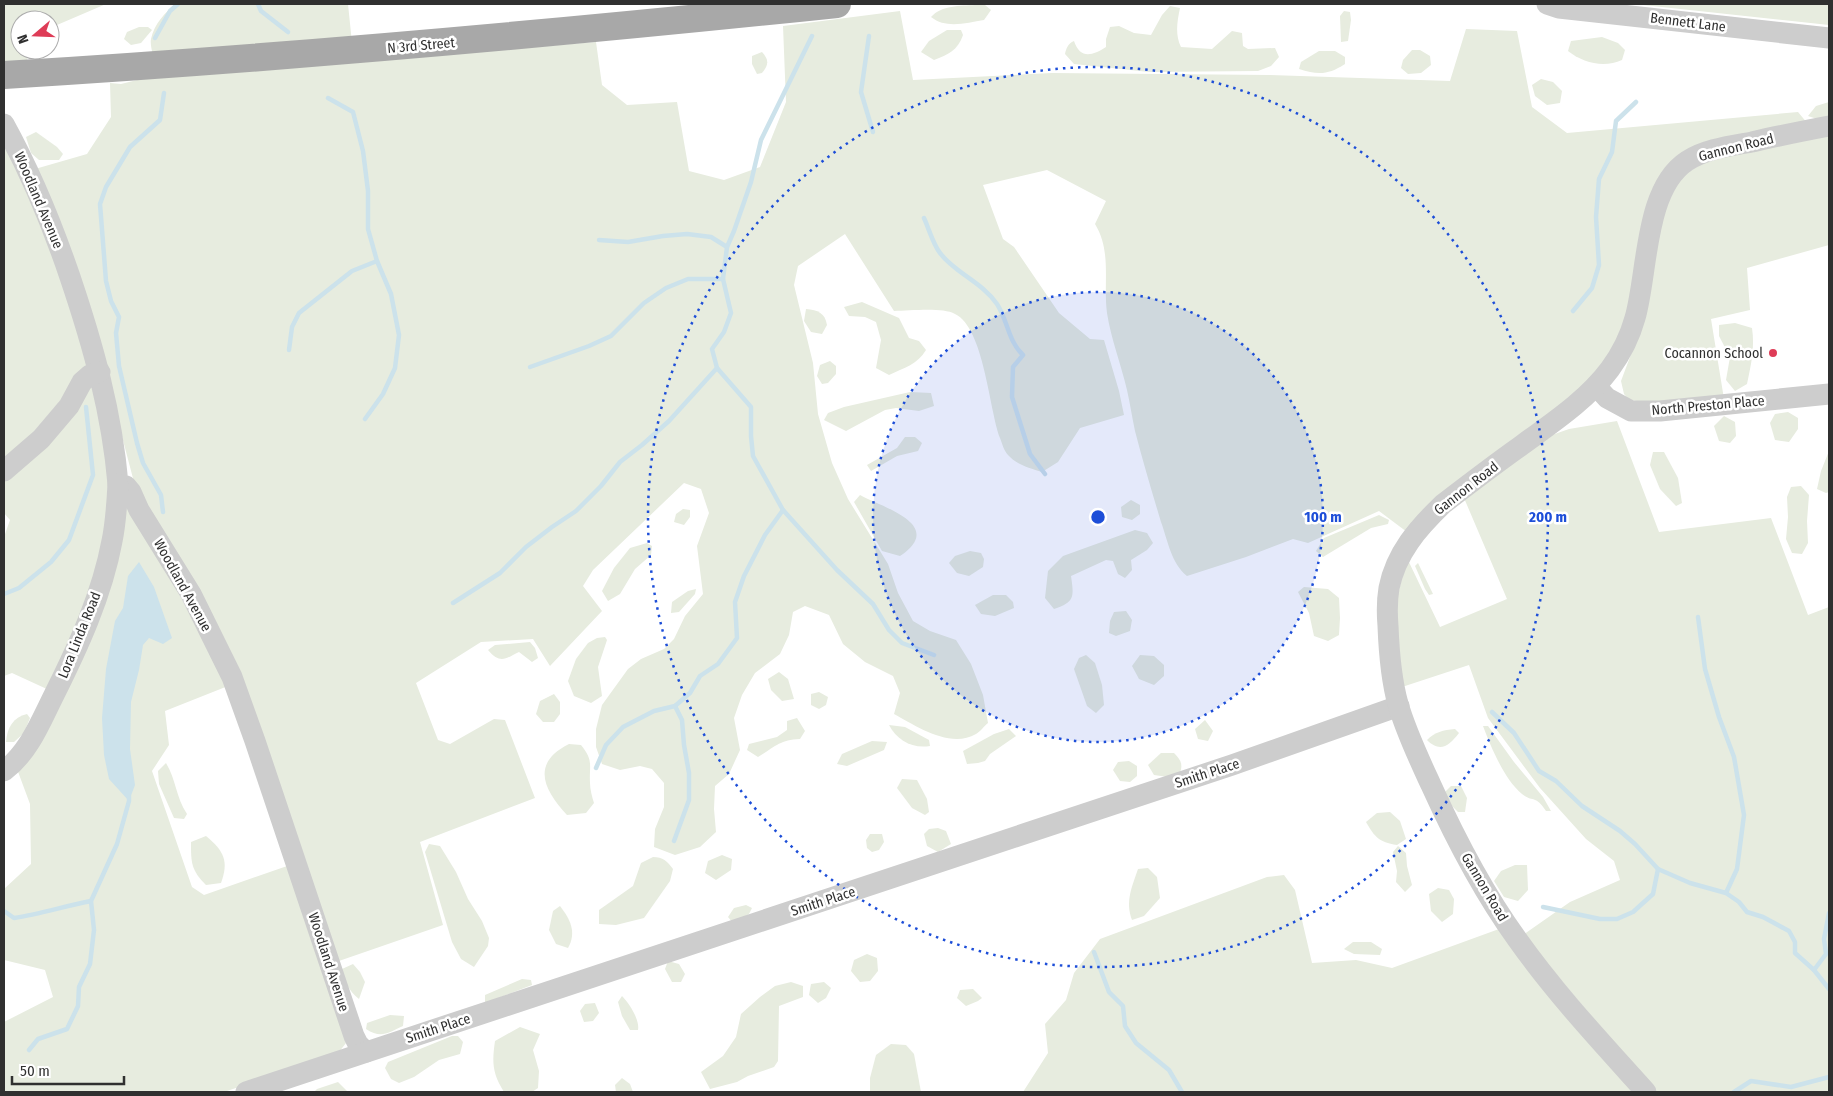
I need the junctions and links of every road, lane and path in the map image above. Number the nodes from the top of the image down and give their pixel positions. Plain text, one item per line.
1 (837, 4) edge
2 (1547, 4) edge
3 (1829, 38) edge
4 (4, 75) edge
5 (4, 124) edge
6 (1829, 126) edge
7 (100, 372) junction
8 (1596, 386) junction
9 (1829, 394) edge
10 (4, 471) edge
11 (118, 484) junction
12 (1399, 706) junction
13 (4, 771) edge
14 (366, 1052) junction
15 (246, 1092) edge
16 (1646, 1092) edge

1 - 4 main road, N 3rd Street
2 - 3 street, Bennett Lane
5 - 7 street, Woodland Avenue
6 - 8 street, Gannon Road
7 - 10 street
7 - 11 street, Woodland Avenue
8 - 9 street, North Preston Place
8 - 12 street, Gannon Road
11 - 13 street, Lora Linda Road
11 - 14 street, Woodland Avenue
12 - 14 street, Smith Place
12 - 16 street, Gannon Road
14 - 15 street, Smith Place

